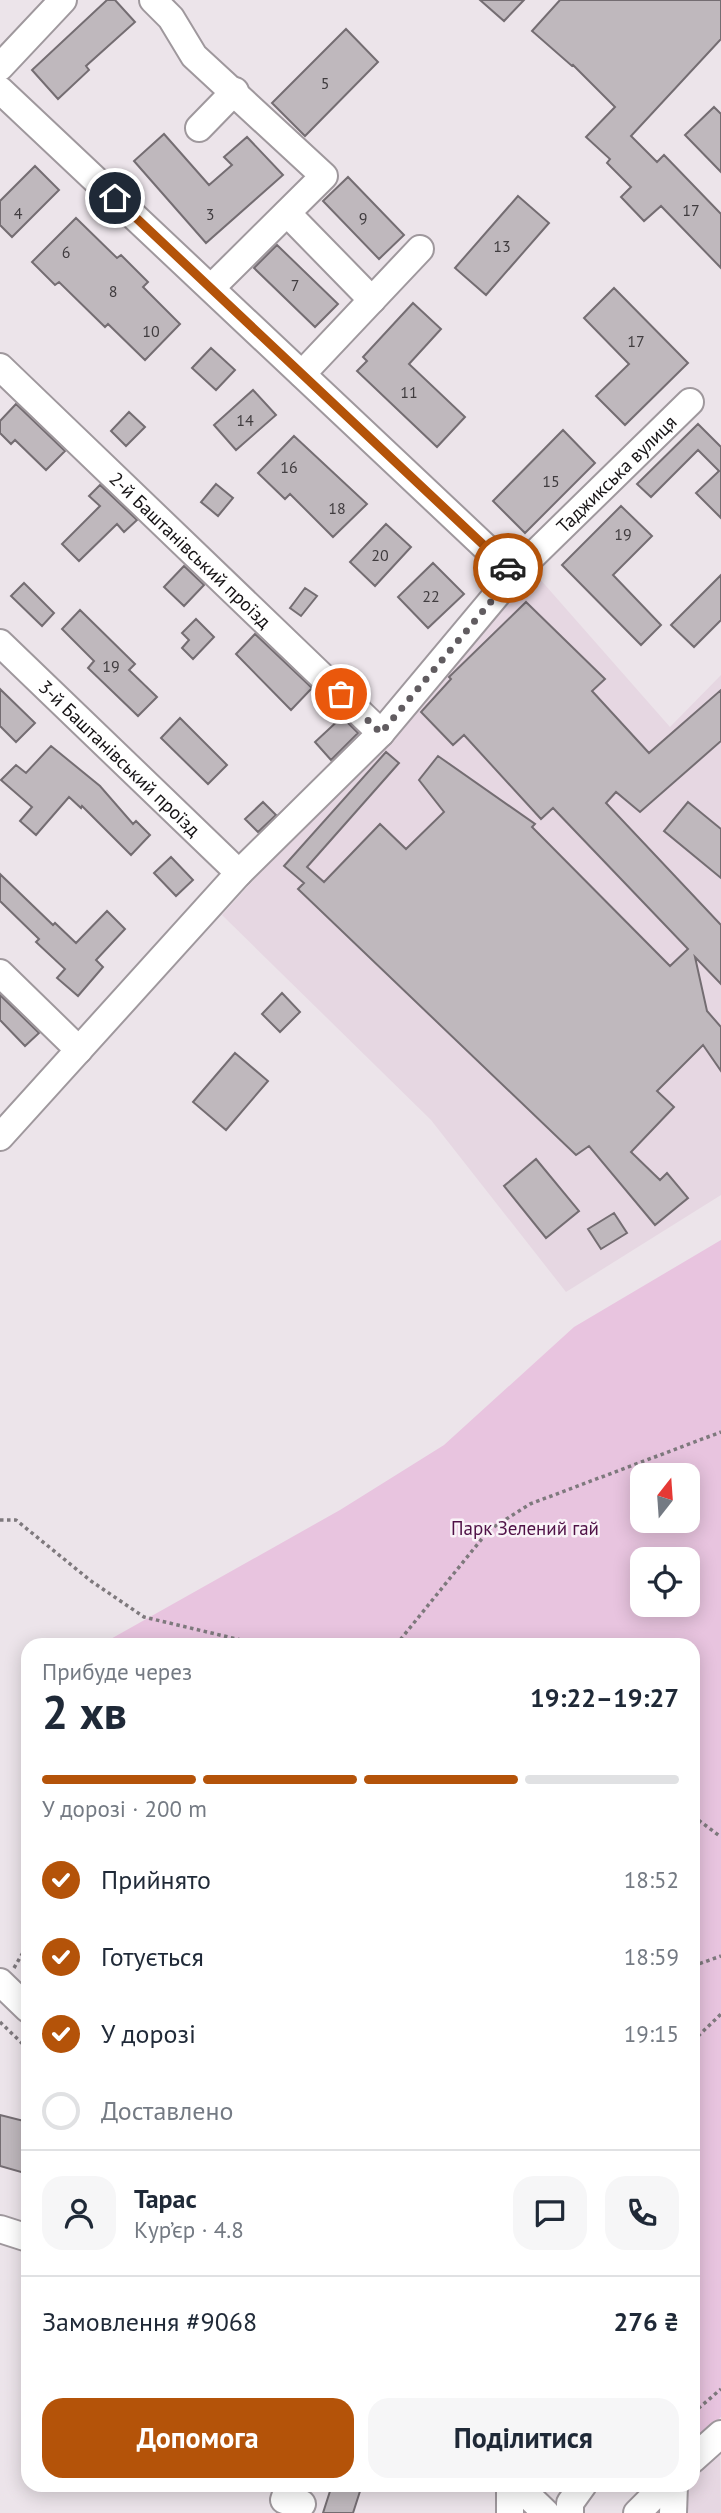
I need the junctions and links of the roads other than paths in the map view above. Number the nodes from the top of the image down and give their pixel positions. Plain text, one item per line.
1 (63, 0) edge
2 (153, 0) edge
3 (0, 67) edge
4 (0, 90) edge
5 (235, 91) junction
6 (199, 128) dead end
7 (286, 213) junction
8 (421, 249) dead end
9 (211, 288) junction
10 (372, 300) junction
11 (0, 367) edge
12 (302, 374) junction
13 (690, 402) dead end
14 (514, 574) junction
15 (0, 643) edge
16 (381, 733) junction
17 (239, 873) junction
18 (0, 973) edge
19 (79, 1050) junction
20 (0, 1137) edge
21 (0, 1982) edge
22 (21, 2002) edge
23 (0, 2229) edge
24 (21, 2236) edge
25 (721, 2434) edge
26 (700, 2453) edge
27 (510, 2492) edge
28 (524, 2492) edge
29 (578, 2492) edge
30 (659, 2492) edge
31 (674, 2492) edge
32 (510, 2513) edge
33 (546, 2513) edge
34 (570, 2513) edge
35 (637, 2513) edge
36 (673, 2513) edge

1 - 3 street
2 - 5 street
4 - 9 street
5 - 6 street
5 - 7 street
7 - 9 street
7 - 10 street
8 - 10 street
9 - 12 street
10 - 12 street
11 - 16 street, 2-й Баштанівський проїзд
12 - 14 street
13 - 14 street, Таджикська вулиця
14 - 16 street, Таджикська вулиця
15 - 17 street, 3-й Баштанівський проїзд
16 - 17 street, Таджикська вулиця
17 - 19 street, Таджикська вулиця
18 - 19 street
19 - 20 street, Таджикська вулиця
21 - 22 street
23 - 24 street
25 - 26 street
27 - 32 street
28 - 33 street
29 - 34 street
30 - 35 street
31 - 36 street

